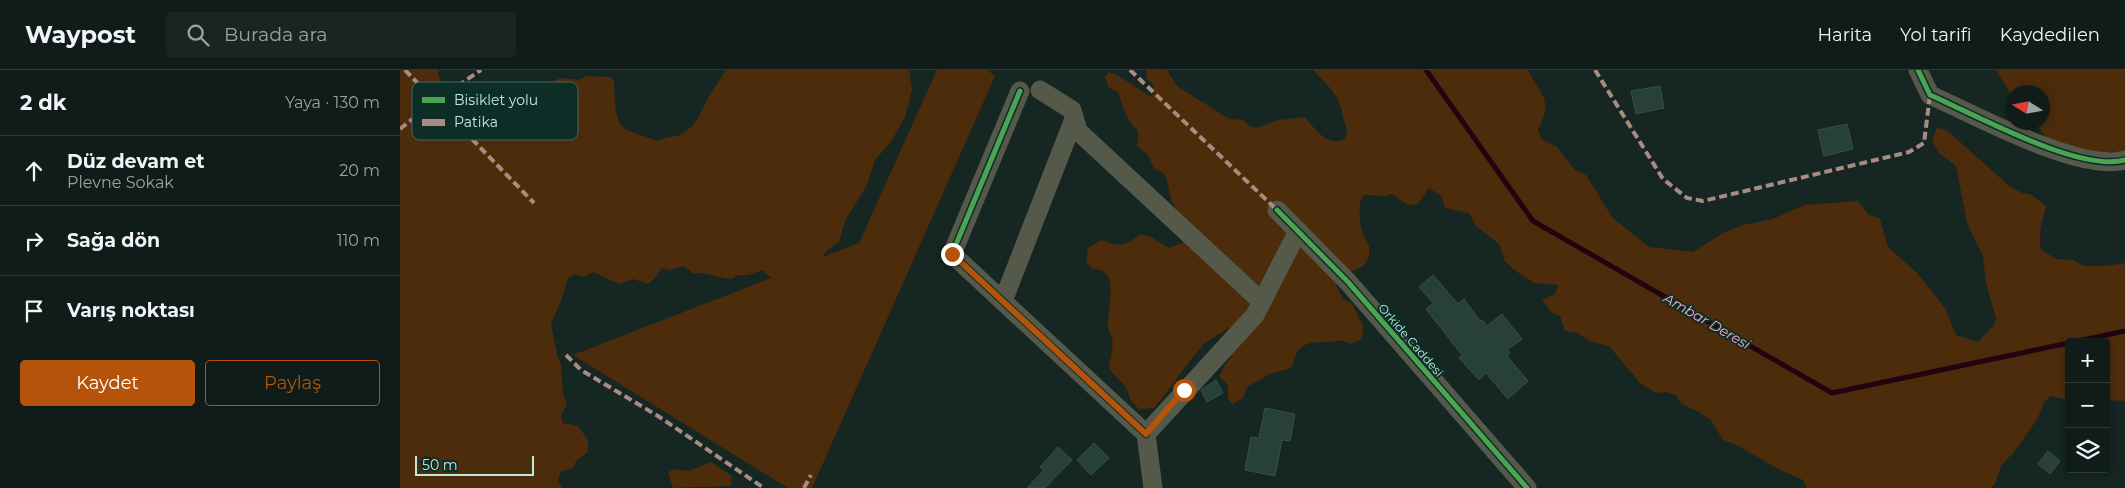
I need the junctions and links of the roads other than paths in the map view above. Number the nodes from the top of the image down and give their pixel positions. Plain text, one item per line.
1 (1918, 70) edge
2 (1040, 90) dead end
3 (1020, 91) dead end
4 (1074, 119) junction
5 (2125, 160) edge
6 (1277, 210) dead end
7 (1298, 231) junction
8 (1002, 301) junction
9 (1262, 302) junction
10 (1146, 434) junction
11 (1153, 488) edge
12 (1527, 488) edge

1 - 5 street
2 - 4 street
3 - 8 street
4 - 8 street
4 - 9 street
6 - 7 street, Orkide Caddesi
7 - 9 street
7 - 12 street, Orkide Caddesi
8 - 10 street
9 - 10 street
10 - 11 street

